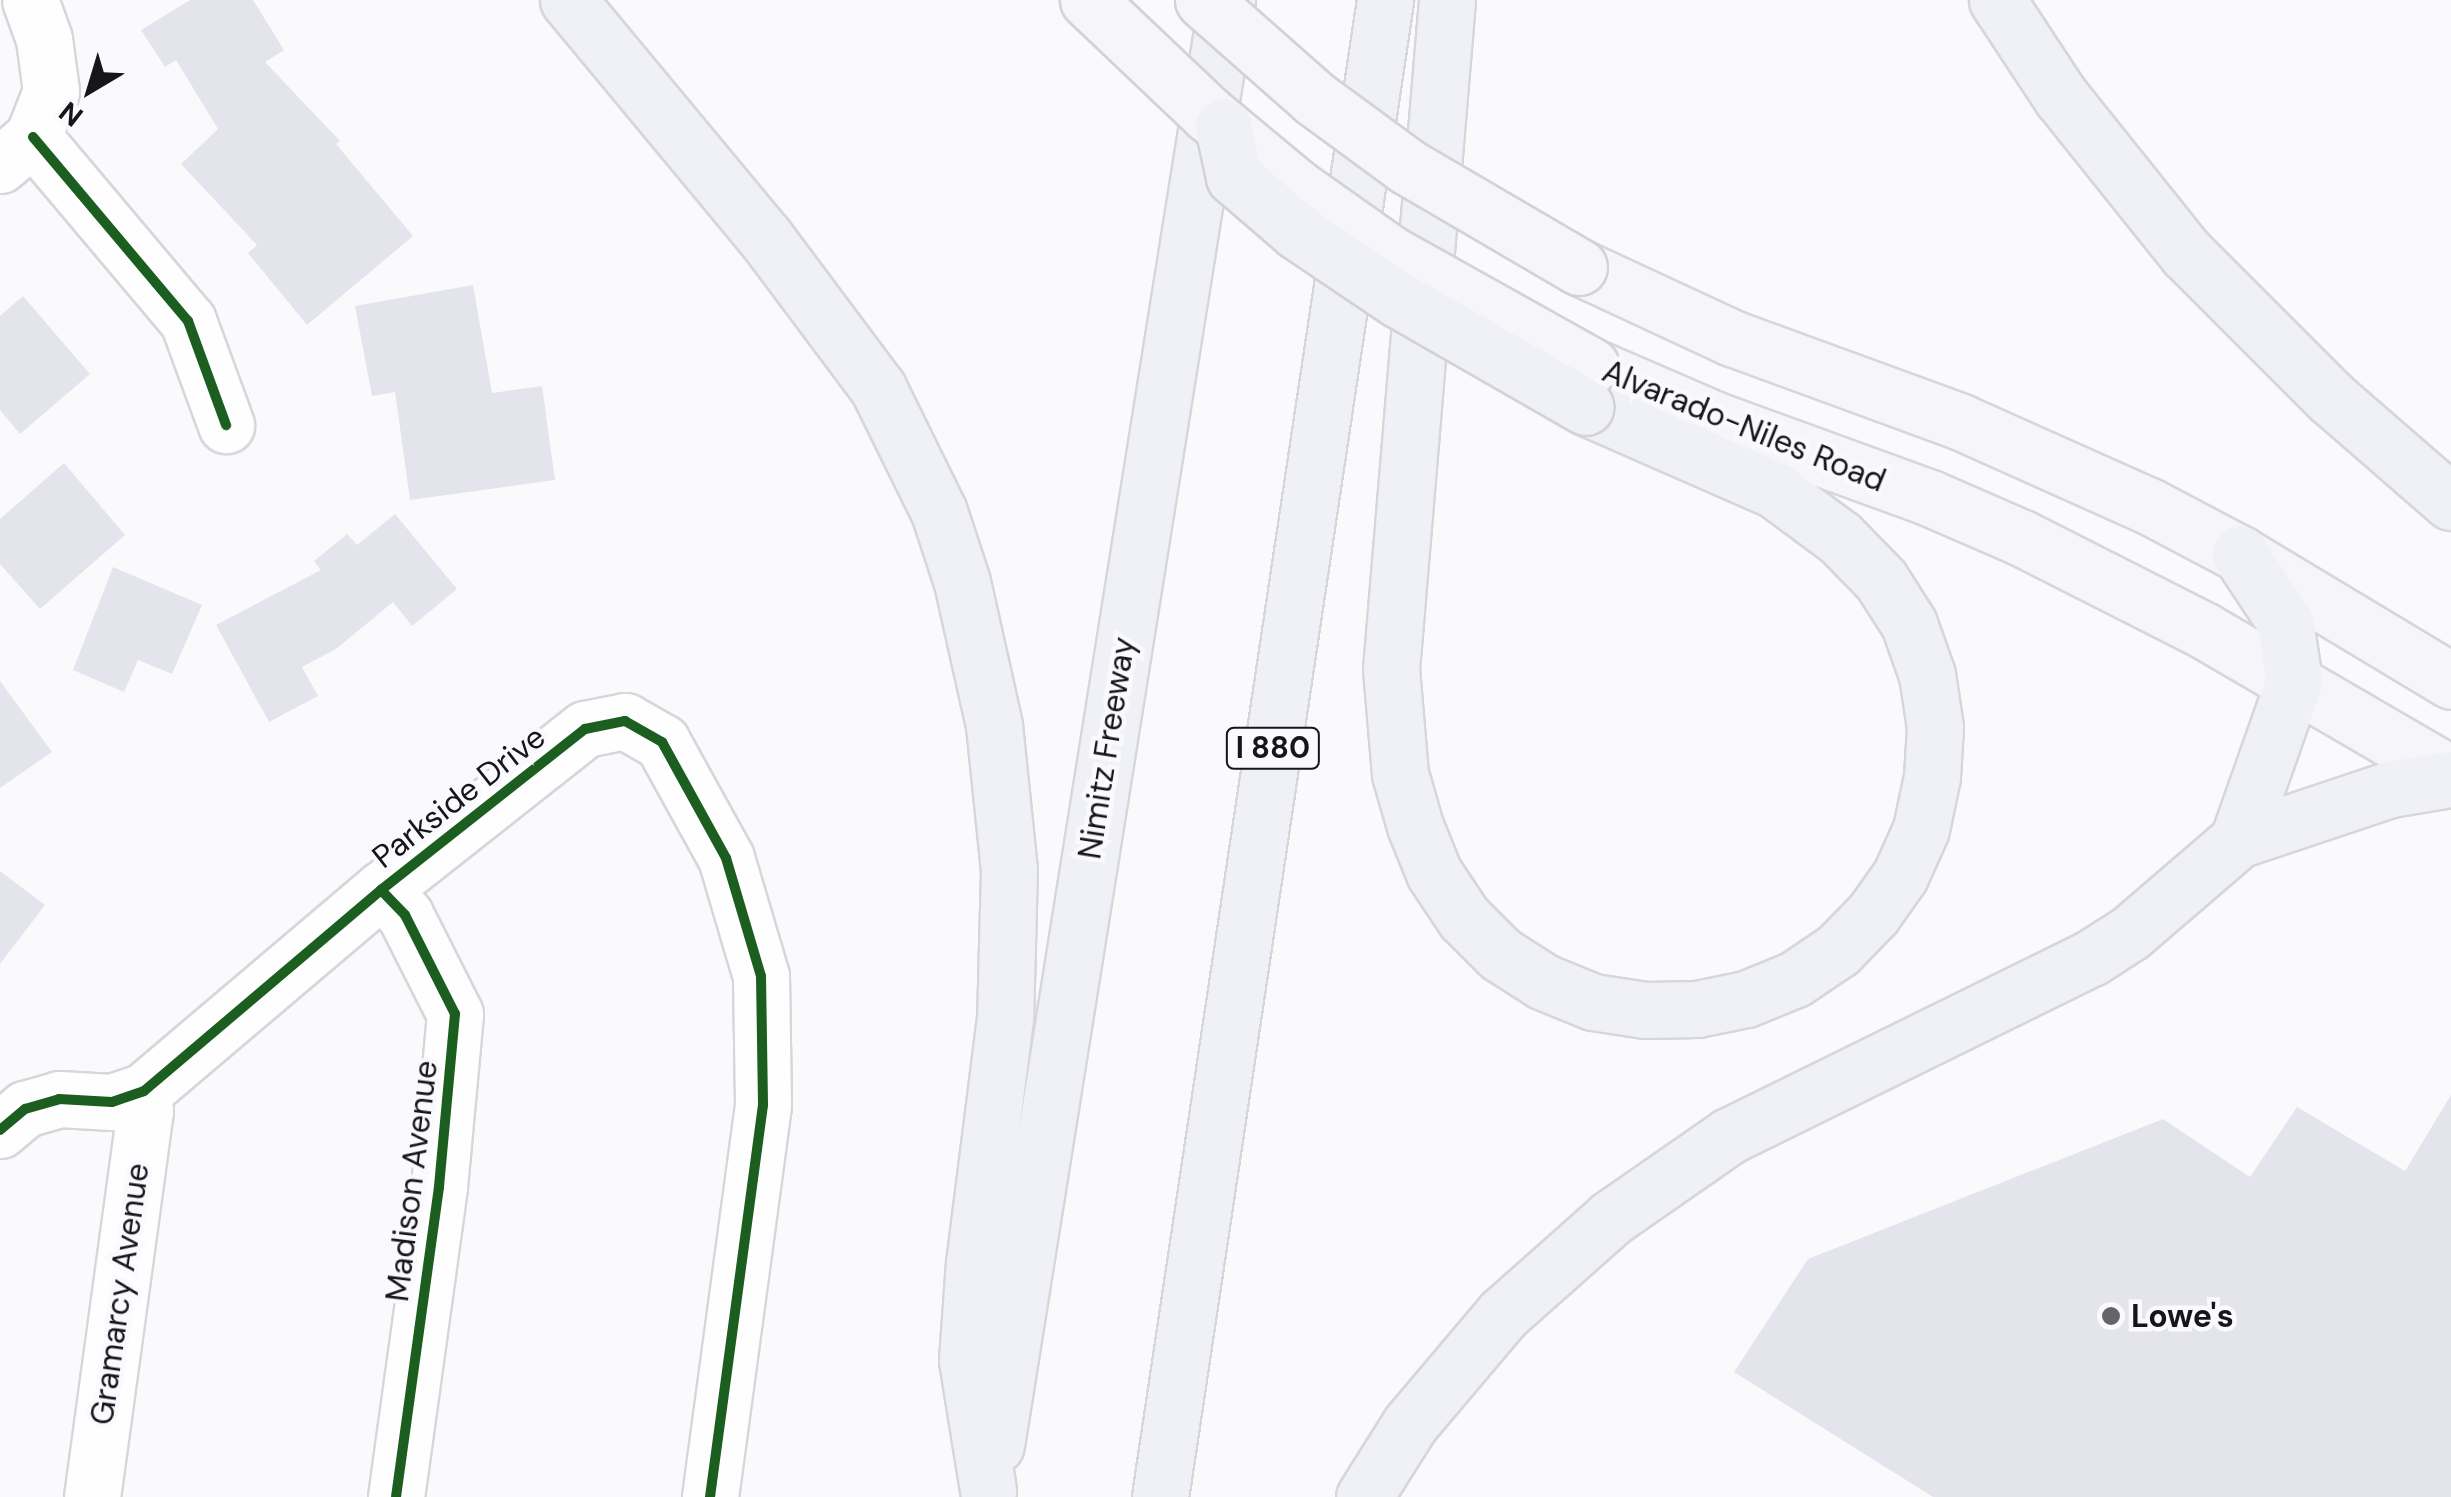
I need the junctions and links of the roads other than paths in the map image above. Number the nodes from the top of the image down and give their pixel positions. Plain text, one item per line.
1 (30, 0) edge
2 (568, 0) edge
3 (1088, 0) edge
4 (1204, 0) edge
5 (1227, 0) edge
6 (1386, 0) edge
7 (1447, 0) edge
8 (1997, 0) edge
9 (1223, 126) joint
10 (16, 151) edge
11 (1589, 386) junction
12 (226, 425) dead end
13 (2451, 502) edge
14 (2240, 554) junction
15 (2451, 681) edge
16 (2294, 682) junction
17 (2451, 776) edge
18 (2238, 840) junction
19 (381, 890) junction
20 (144, 1091) junction
21 (0, 1130) edge
22 (988, 1494) edge
23 (92, 1497) edge
24 (396, 1497) edge
25 (710, 1497) edge
26 (1160, 1497) edge
27 (1364, 1497) edge

1 - 10 street
2 - 22 highway
3 - 9 main road, bridge
4 - 14 main road, bridge
5 - 22 highway, Nimitz Freeway
6 - 26 highway, I 880
7 - 11 highway
8 - 13 highway
9 - 11 highway, bridge
10 - 12 street
11 - 16 main road, Alvarado-Niles Road
14 - 15 main road
14 - 16 highway
16 - 17 main road, Alvarado-Niles Road
16 - 18 highway
17 - 18 highway
18 - 27 highway
19 - 20 street, Parkside Drive
19 - 24 street, Madison Avenue
19 - 25 street, Parkside Drive
20 - 21 street, Parkside Drive
20 - 23 street, Gramarcy Avenue

